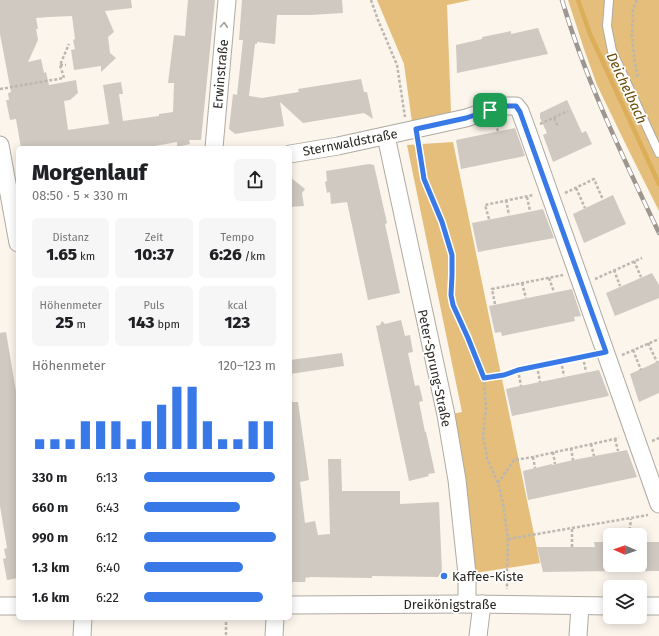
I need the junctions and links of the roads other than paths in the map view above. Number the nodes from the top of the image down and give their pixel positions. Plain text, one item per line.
1 (227, 0) edge
2 (609, 0) edge
3 (386, 136) junction
4 (0, 145) edge
5 (214, 146) edge
6 (659, 152) edge
7 (292, 154) edge
8 (9, 196) edge
9 (16, 233) edge
10 (656, 509) edge
11 (474, 604) junction
12 (0, 606) edge
13 (16, 606) edge
14 (292, 606) edge
15 (580, 606) junction
16 (603, 606) edge
17 (647, 606) edge
18 (659, 606) edge
19 (82, 620) edge
20 (275, 620) edge
21 (82, 636) edge
22 (274, 636) edge
23 (478, 636) edge
24 (578, 636) edge

5 -> 1 street, Erwinstraße
2 - 6 lane
3 - 7 street, Sternwaldstraße
3 - 10 street, Sternwaldstraße
3 - 11 street, Peter-Sprung-Straße
4 - 8 street
8 - 9 street
11 - 14 street, Dreikönigstraße
11 - 15 street, Dreikönigstraße
11 - 23 street, Peter-Sprung-Straße
12 - 13 street
15 - 16 street, Dreikönigstraße
15 - 24 street
17 - 18 street
19 - 21 street
20 - 22 street

